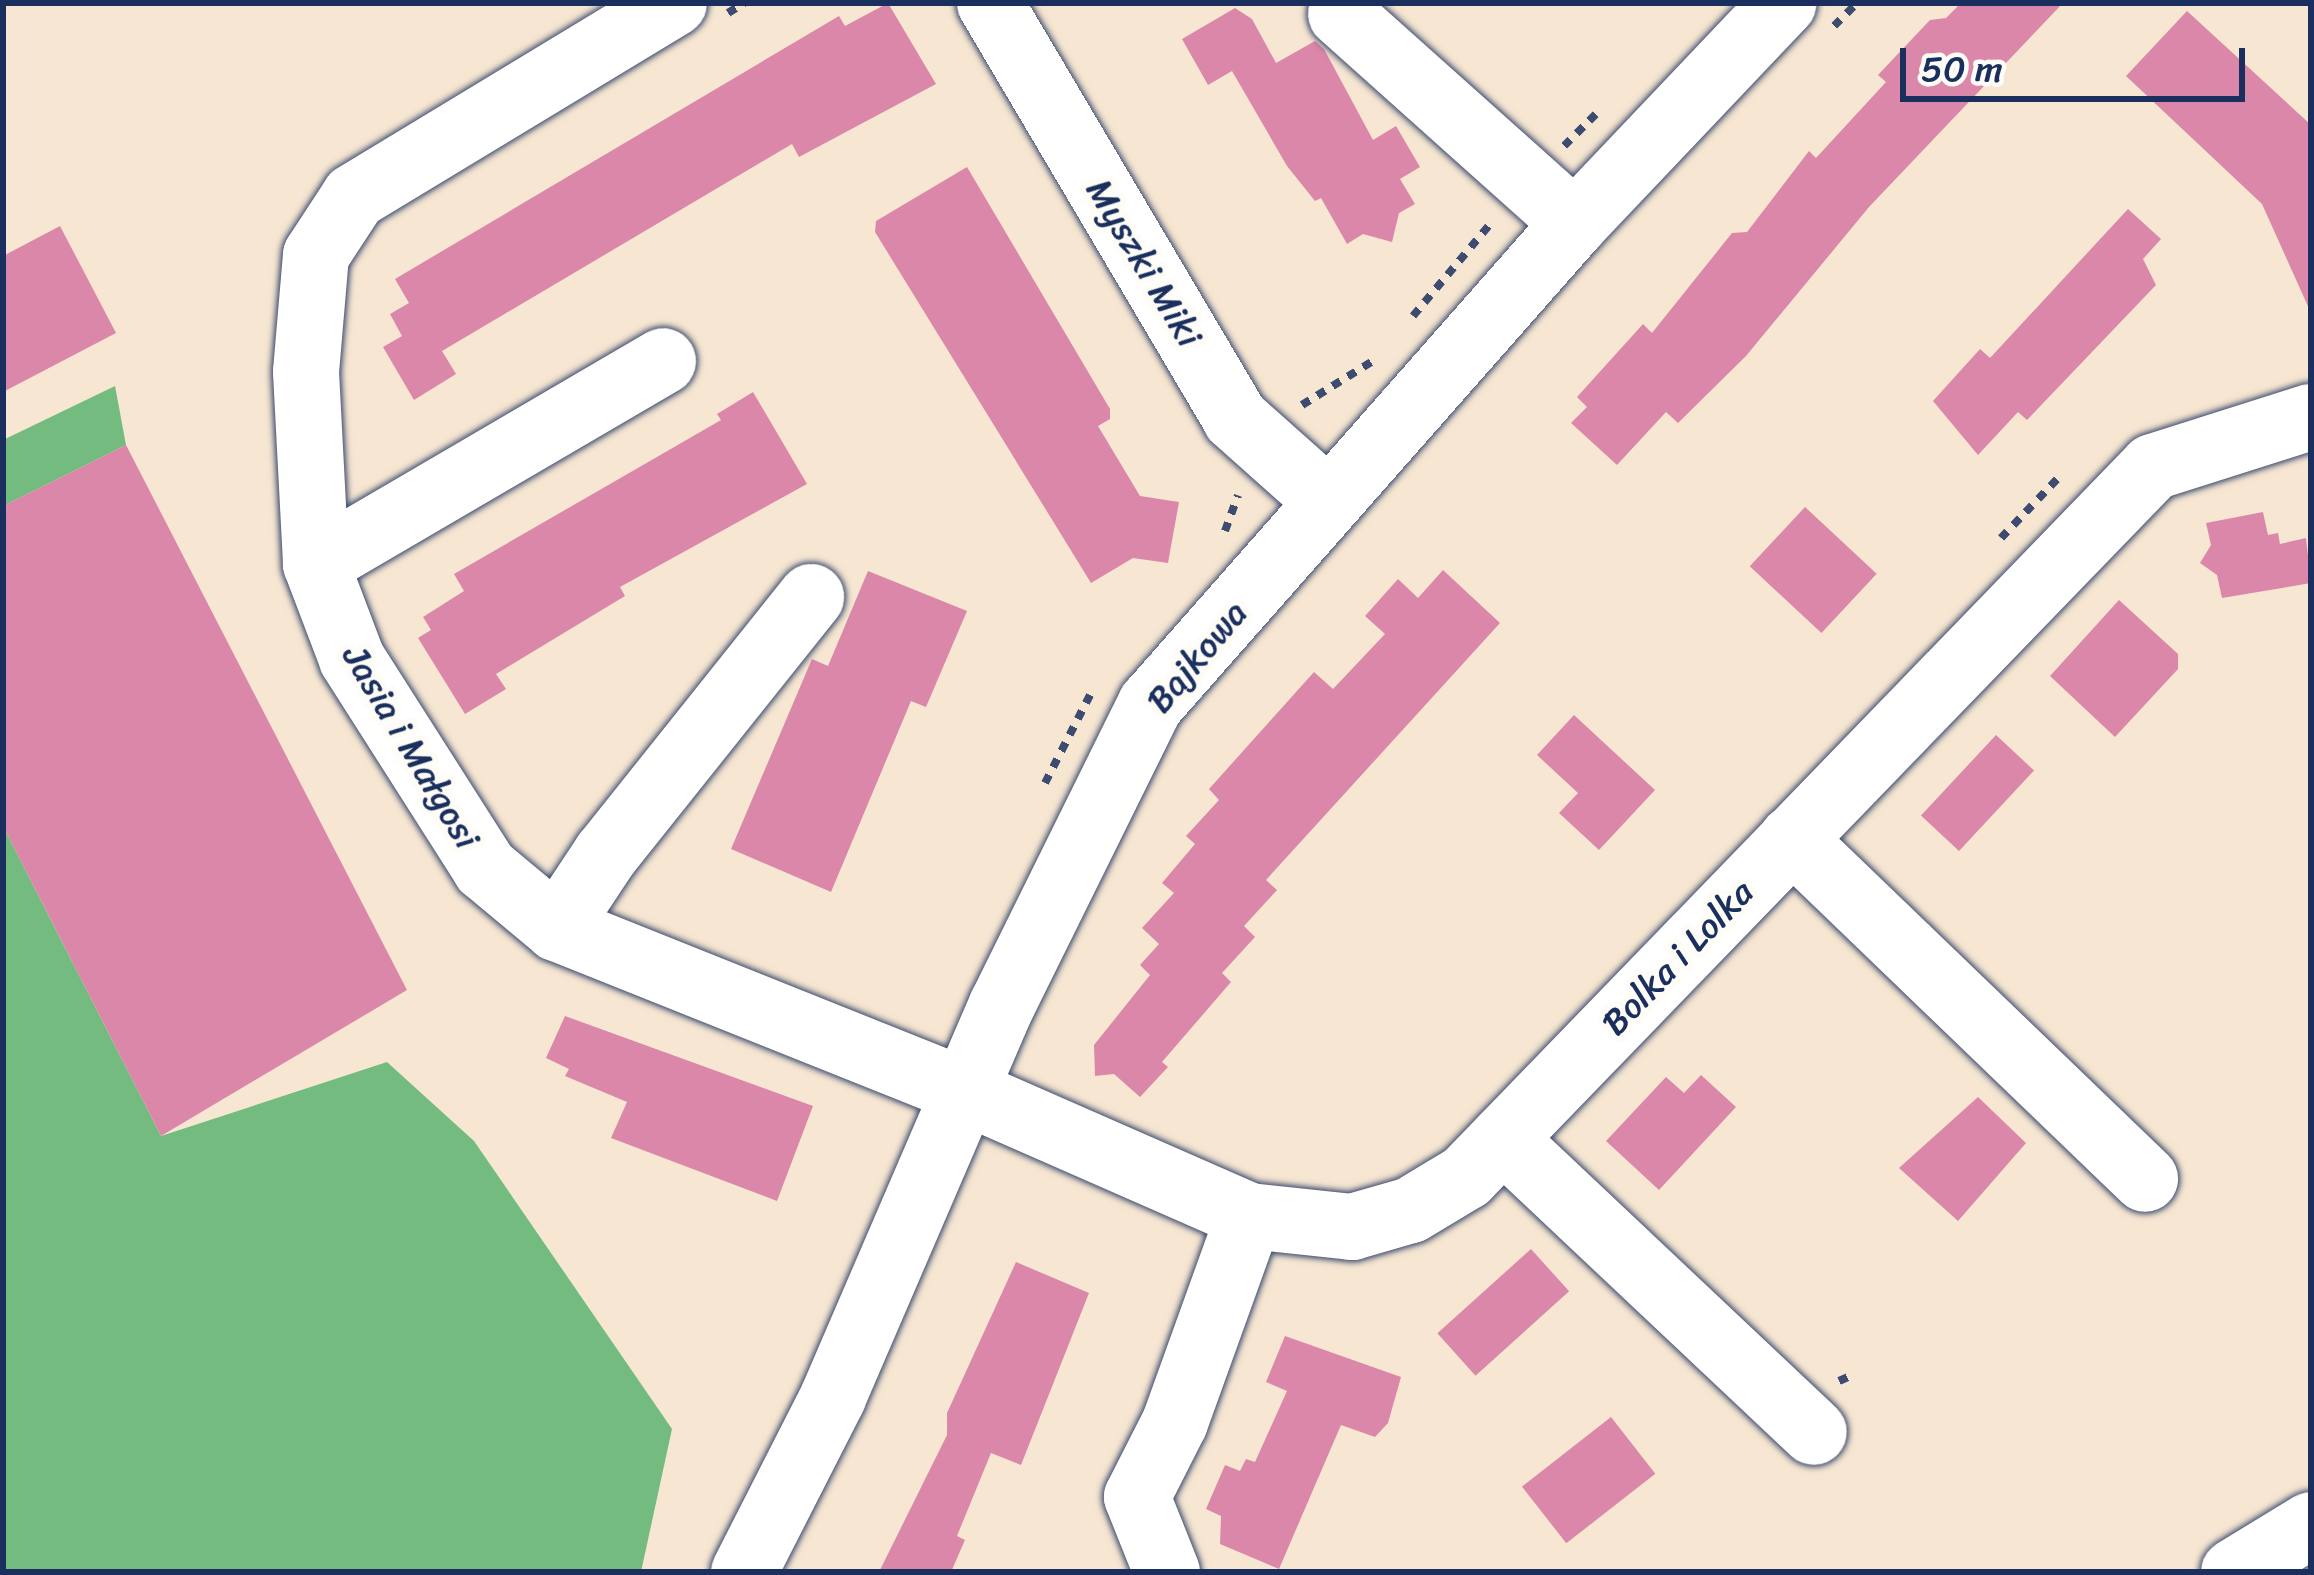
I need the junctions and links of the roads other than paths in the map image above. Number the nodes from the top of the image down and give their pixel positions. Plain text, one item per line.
1 (990, 3) edge
2 (1784, 3) edge
3 (699, 9) edge
4 (1341, 14) dead end
5 (1553, 201) junction
6 (663, 362) dead end
7 (2311, 417) edge
8 (1327, 500) junction
9 (316, 564) junction
10 (811, 597) dead end
11 (1792, 839) junction
12 (557, 928) junction
13 (962, 1090) junction
14 (1503, 1139) junction
15 (2146, 1179) dead end
16 (1249, 1216) junction
17 (1814, 1432) dead end
18 (2311, 1525) edge
19 (744, 1572) edge
20 (1167, 1572) edge
21 (2234, 1572) edge

1 - 8 street, Myszki Miki
2 - 5 street, Bajkowa
3 - 9 street, Jasia i Małgosi
4 - 5 street
5 - 8 street, Bajkowa
6 - 9 street
7 - 11 street, Bolka i Lolka
8 - 13 street, Bajkowa
9 - 12 street, Jasia i Małgosi
10 - 12 street
11 - 14 street, Bolka i Lolka
11 - 15 street
12 - 13 street, Jasia i Małgosi
13 - 16 street, Bolka i Lolka
13 - 19 street, Bajkowa
14 - 16 street, Bolka i Lolka
14 - 17 street
16 - 20 street
18 - 21 street

